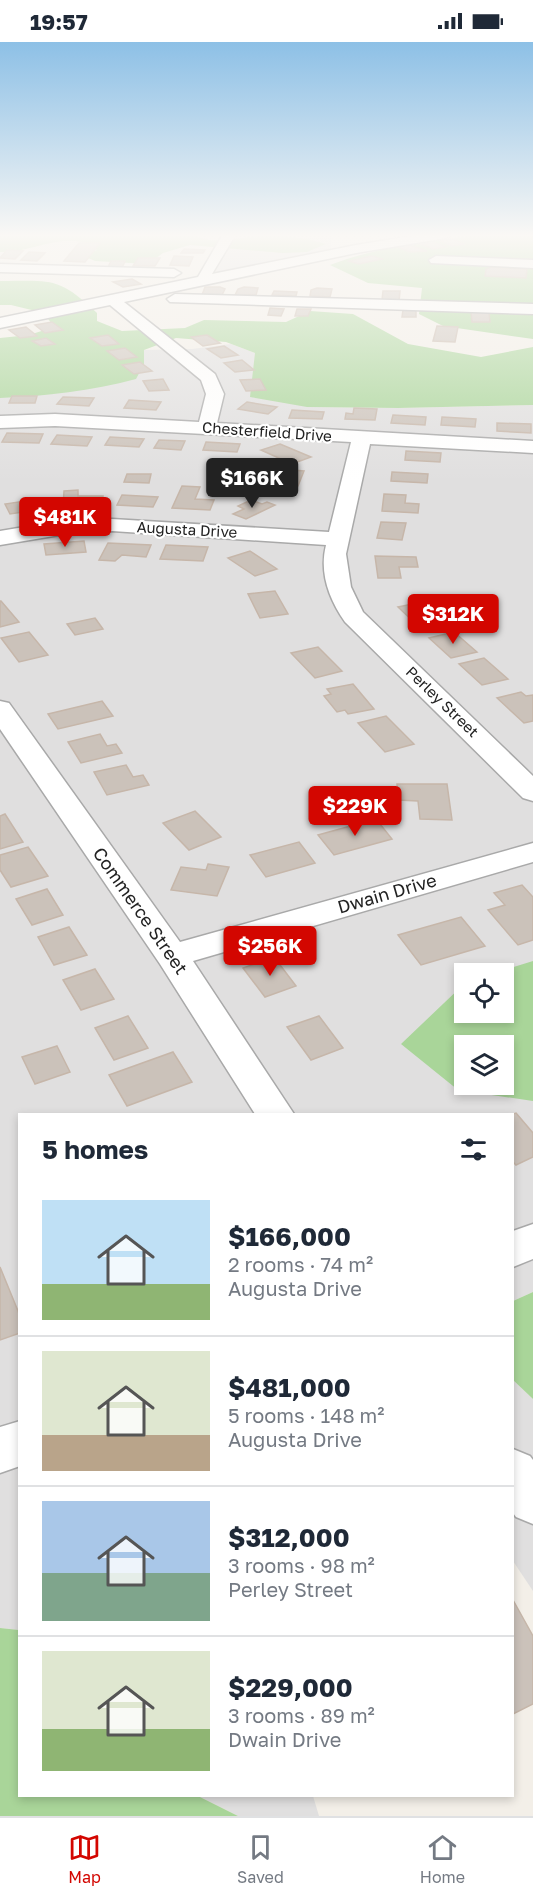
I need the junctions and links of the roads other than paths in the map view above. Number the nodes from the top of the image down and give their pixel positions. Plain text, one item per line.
1 (25, 317) edge
2 (132, 317) edge
3 (0, 322) edge
4 (0, 422) edge
5 (207, 428) junction
6 (361, 439) junction
7 (533, 447) edge
8 (0, 538) edge
9 (338, 539) junction
10 (0, 710) edge
11 (533, 792) edge
12 (533, 852) edge
13 (172, 956) junction
14 (274, 1113) edge
15 (533, 1241) edge
16 (514, 1249) edge
17 (18, 1444) edge
18 (0, 1450) edge
19 (514, 1473) edge
20 (533, 1500) edge

1 - 3 street
2 - 5 street
4 - 5 street, Chesterfield Drive
5 - 6 street, Chesterfield Drive
6 - 7 street, Chesterfield Drive
6 - 9 street, Perley Street
8 - 9 street, Augusta Drive
9 - 11 street, Perley Street
10 - 13 street, Commerce Street
12 - 13 street, Dwain Drive
13 - 14 street, Commerce Street
15 - 16 street
17 - 18 street
19 - 20 street

